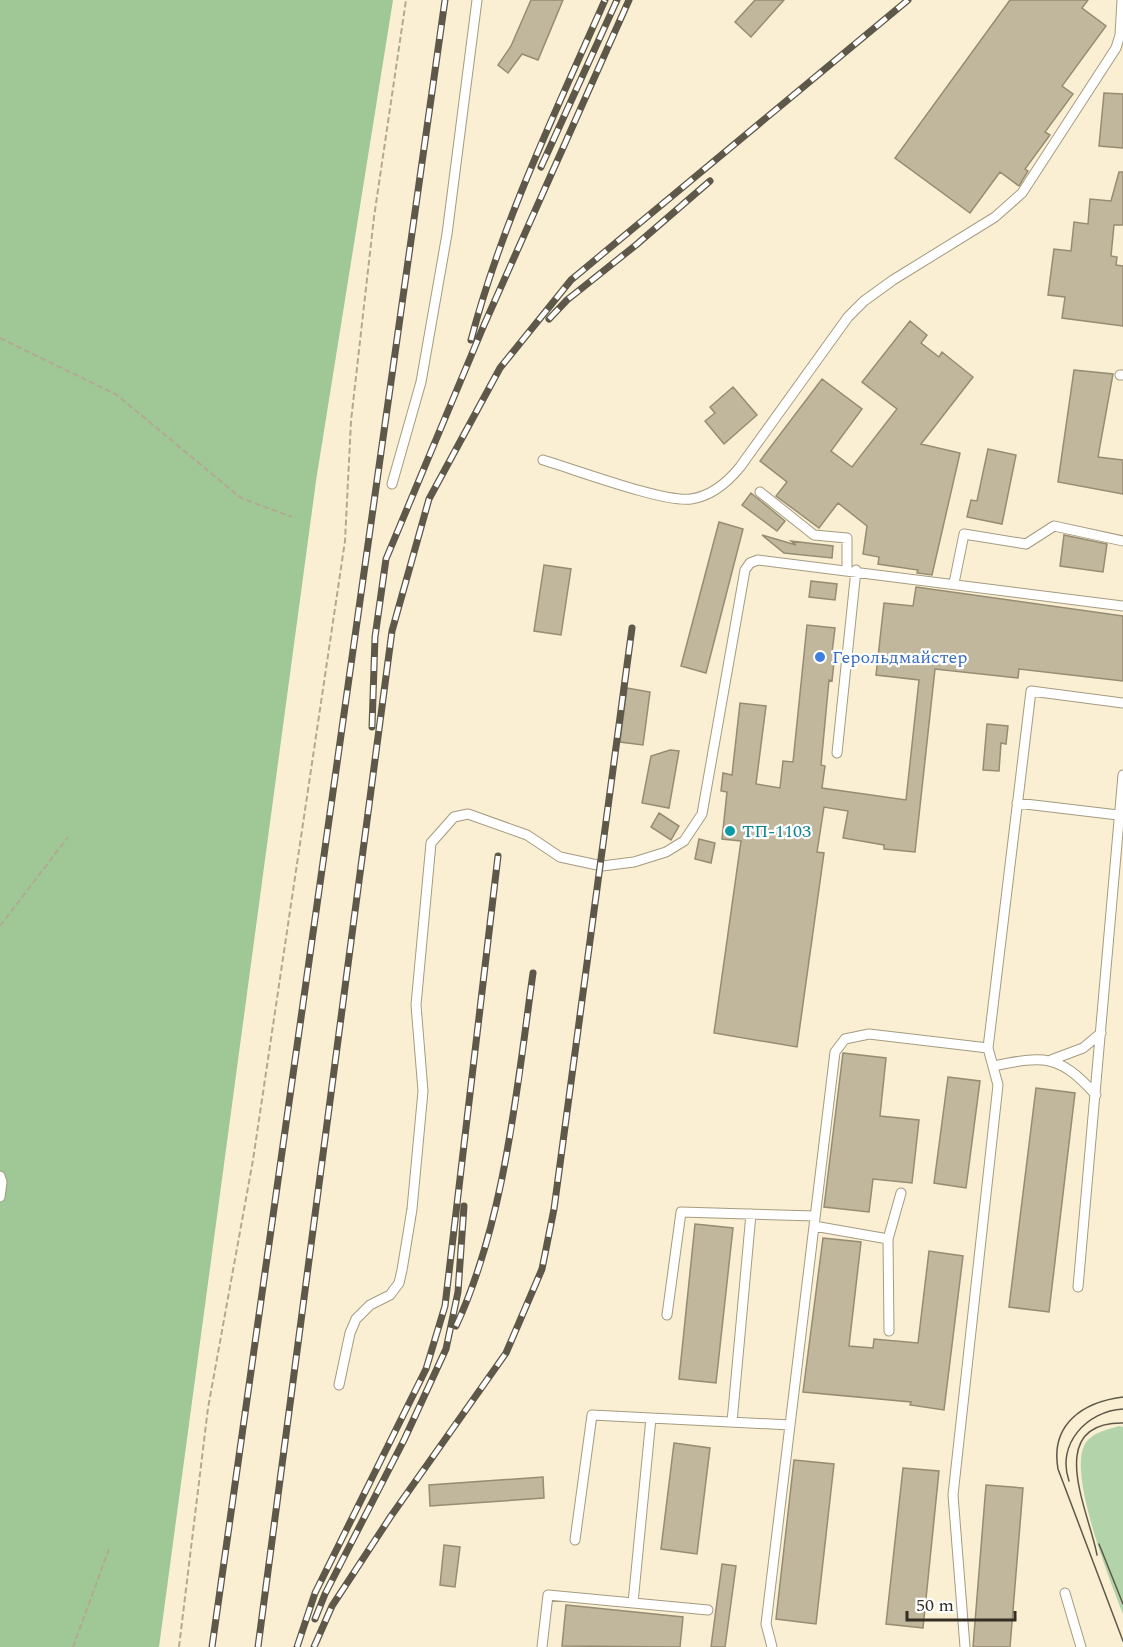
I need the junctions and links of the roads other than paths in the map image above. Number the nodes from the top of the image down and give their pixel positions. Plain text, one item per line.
1 (477, 0) edge
2 (1122, 0) edge
3 (543, 460) dead end
4 (392, 484) dead end
5 (760, 492) dead end
6 (1123, 542) edge
7 (851, 570) junction
8 (954, 583) junction
9 (1123, 606) edge
10 (1123, 703) edge
11 (837, 753) dead end
12 (1123, 774) edge
13 (1017, 803) junction
14 (1118, 815) junction
15 (1101, 1034) junction
16 (988, 1048) junction
17 (1051, 1060) junction
18 (993, 1066) junction
19 (1096, 1095) junction
20 (0, 1176) edge
21 (901, 1193) dead end
22 (0, 1197) edge
23 (751, 1214) junction
24 (815, 1216) junction
25 (814, 1226) junction
26 (888, 1239) junction
27 (1078, 1287) dead end
28 (667, 1315) dead end
29 (889, 1331) dead end
30 (339, 1385) dead end
31 (651, 1418) junction
32 (732, 1422) junction
33 (790, 1425) junction
34 (575, 1540) dead end
35 (1065, 1593) dead end
36 (633, 1603) junction
37 (708, 1610) dead end
38 (542, 1647) edge
39 (772, 1647) edge
40 (965, 1647) edge
41 (1080, 1647) edge

1 - 4 lane
2 - 3 lane
5 - 7 lane
6 - 8 lane
7 - 8 lane
7 - 11 lane
7 - 30 lane
8 - 9 lane
10 - 13 lane
12 - 14 lane
13 - 14 lane
13 - 16 lane
14 - 15 lane
15 - 17 lane
15 - 19 lane
16 - 18 lane
16 - 24 lane
17 - 18 lane
17 - 19 lane
18 - 40 lane
19 - 27 lane
20 - 22 lane
21 - 26 lane
23 - 24 lane
23 - 28 lane
23 - 32 lane
24 - 25 lane
25 - 26 lane
25 - 33 lane
26 - 29 lane
31 - 32 lane
31 - 34 lane
31 - 36 lane
32 - 33 lane
33 - 39 lane
35 - 41 lane
36 - 37 lane
36 - 38 lane

